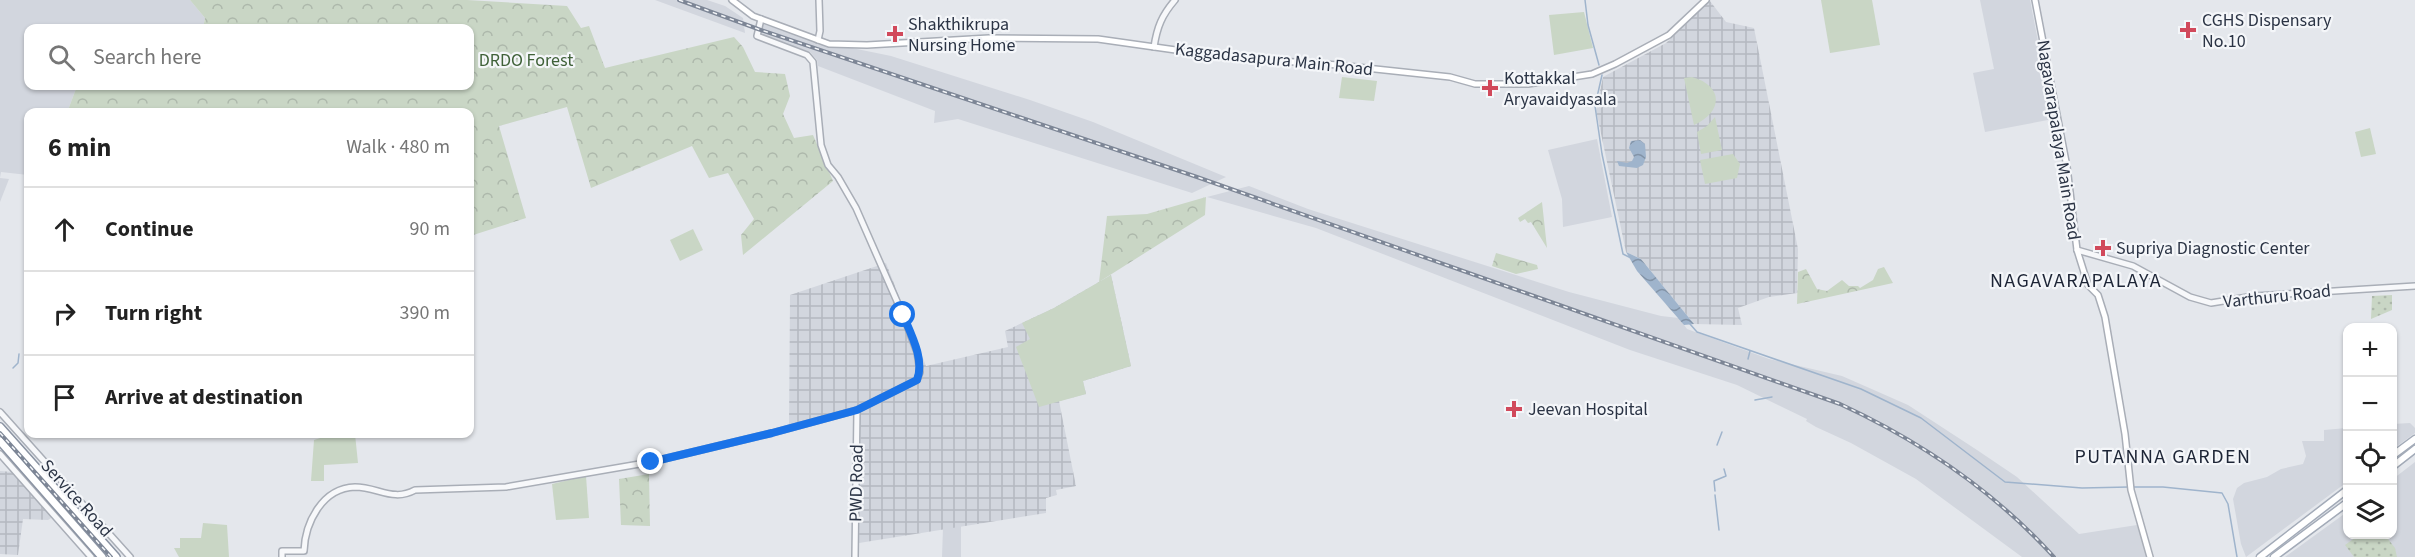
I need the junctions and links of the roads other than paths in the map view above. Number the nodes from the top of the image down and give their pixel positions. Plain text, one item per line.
1 (732, 0) edge
2 (819, 0) edge
3 (1175, 0) edge
4 (1706, 0) edge
5 (2035, 0) edge
6 (761, 19) junction
7 (818, 40) junction
8 (1154, 47) junction
9 (2077, 250) junction
10 (2415, 286) edge
11 (857, 410) junction
12 (0, 412) edge
13 (0, 427) edge
14 (2415, 439) edge
15 (0, 441) edge
16 (2415, 449) edge
17 (2397, 452) edge
18 (0, 454) edge
19 (2397, 463) edge
20 (2343, 493) edge
21 (2343, 506) edge
22 (91, 557) edge
23 (102, 557) edge
24 (116, 557) edge
25 (130, 557) edge
26 (282, 557) edge
27 (855, 557) edge
28 (2150, 557) edge
29 (2260, 557) edge
30 (2274, 557) edge

1 - 6 main road, Kaggadasapura Main Road
2 - 7 street
3 - 8 street
4 - 8 main road, Kaggadasapura Main Road
5 - 9 main road, Nagavarapalaya Main Road
6 - 7 main road, Kaggadasapura Main Road
6 - 11 street
7 - 8 main road, Kaggadasapura Main Road
9 - 10 street, Varthuru Road
9 - 28 main road, Nagavarapalaya Main Road
11 - 26 street
11 - 27 street, PWD Road
12 - 25 street, Service Road
13 - 24 highway
14 - 17 main road
15 - 23 highway
16 - 19 main road
18 - 22 street
20 - 29 main road
21 - 30 main road

